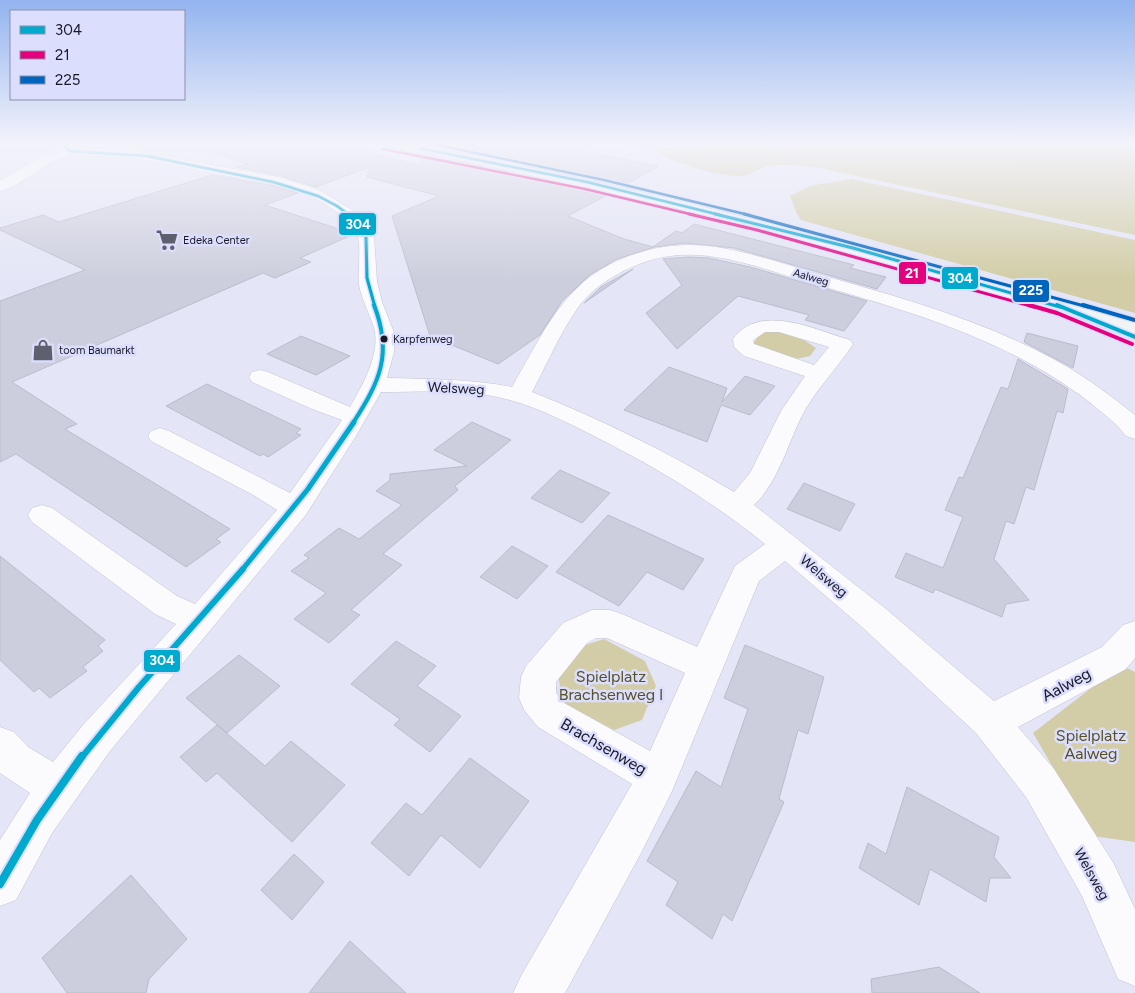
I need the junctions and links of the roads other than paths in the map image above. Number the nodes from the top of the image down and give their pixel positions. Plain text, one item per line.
1 (299, 188) edge
2 (614, 188) edge
3 (1059, 306) junction
4 (1135, 328) edge
5 (1135, 336) edge
6 (816, 373) dead end
7 (260, 377) dead end
8 (373, 385) junction
9 (519, 395) junction
10 (356, 417) junction
11 (1133, 426) edge
12 (160, 436) dead end
13 (736, 506) junction
14 (295, 508) junction
15 (42, 514) dead end
16 (788, 546) junction
17 (200, 621) junction
18 (1135, 635) edge
19 (705, 666) junction
20 (989, 721) junction
21 (0, 745) edge
22 (658, 776) junction
23 (58, 787) junction
24 (0, 884) edge
25 (1135, 962) edge
26 (538, 993) edge

1 - 8 street
2 - 3 street
3 - 4 street
3 - 5 street
6 - 13 street
7 - 10 street
8 - 9 street, Welsweg
8 - 10 street
9 - 11 street, Aalweg
9 - 13 street, Welsweg
10 - 14 street
12 - 14 street
13 - 16 street, Welsweg
14 - 17 street
15 - 17 street
16 - 19 street, Brachsenweg
16 - 20 street, Welsweg
17 - 23 street
18 - 20 street, Aalweg
19 - 22 street, Brachsenweg
19 - 22 street, Brachsenweg
20 - 25 street, Welsweg
21 - 23 street
22 - 26 street, Brachsenweg
23 - 24 street

